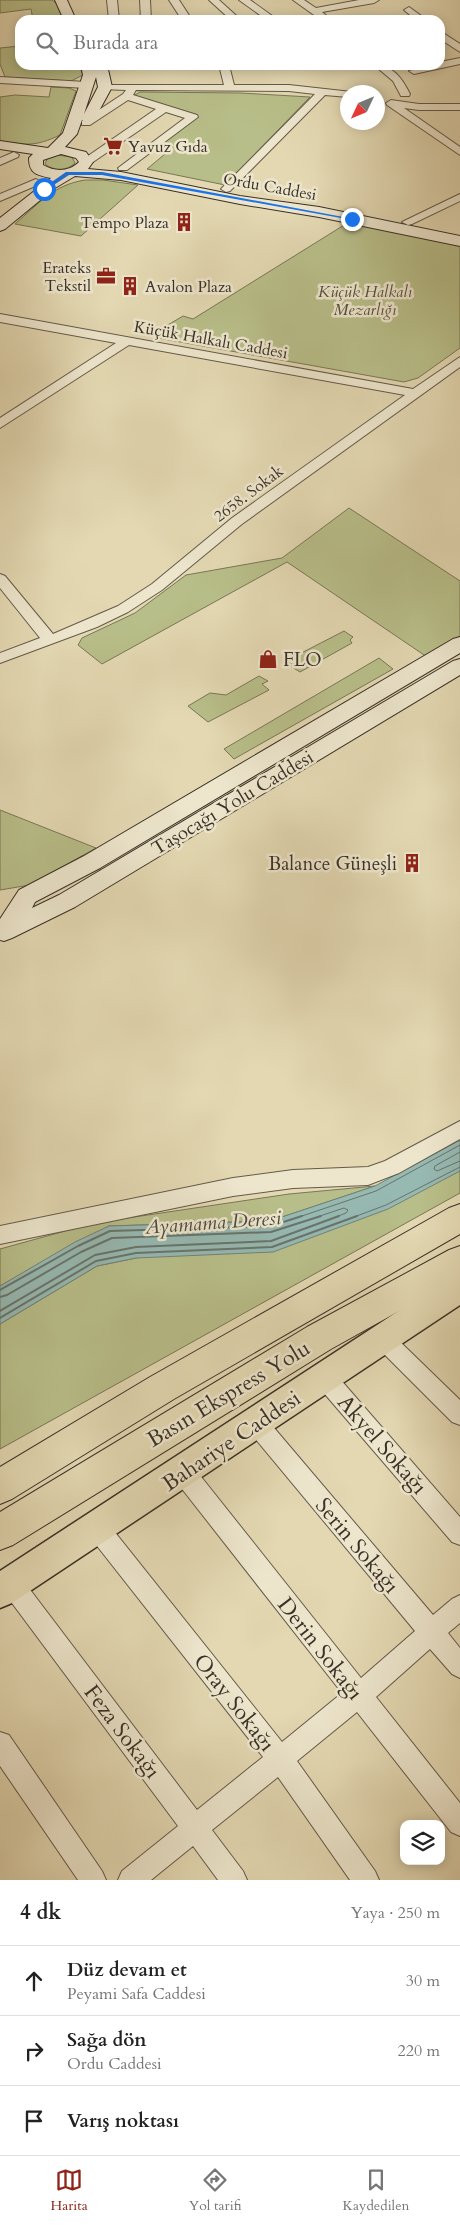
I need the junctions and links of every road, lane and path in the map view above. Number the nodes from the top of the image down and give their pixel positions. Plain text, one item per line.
1 (61, 0) edge
2 (112, 0) edge
3 (156, 0) edge
4 (174, 0) edge
5 (214, 0) edge
6 (244, 0) edge
7 (298, 0) edge
8 (374, 0) edge
9 (145, 1) edge
10 (409, 10) dead end
11 (315, 11) junction
12 (68, 15) edge
13 (114, 15) edge
14 (146, 15) edge
15 (184, 15) edge
16 (230, 15) edge
17 (266, 15) edge
18 (320, 15) edge
19 (416, 15) edge
20 (445, 38) edge
21 (460, 49) edge
22 (460, 61) edge
23 (445, 64) edge
24 (89, 70) edge
25 (101, 70) edge
26 (225, 70) edge
27 (383, 70) edge
28 (385, 70) edge
29 (419, 70) edge
30 (414, 71) dead end
31 (0, 80) edge
32 (86, 86) junction
33 (104, 87) junction
34 (390, 87) dead end
35 (230, 88) junction
36 (323, 91) junction
37 (130, 92) junction
38 (340, 93) edge
39 (401, 99) junction
40 (460, 107) edge
41 (164, 108) junction
42 (86, 123) junction
43 (0, 145) edge
44 (0, 151) edge
45 (51, 151) junction
46 (460, 152) edge
47 (14, 155) junction
48 (85, 157) junction
49 (0, 162) edge
50 (123, 168) junction
51 (37, 172) junction
52 (70, 173) junction
53 (226, 189) junction
54 (460, 197) edge
55 (0, 198) edge
56 (0, 213) edge
57 (408, 222) junction
58 (0, 226) edge
59 (460, 233) edge
60 (460, 241) edge
61 (0, 318) edge
62 (128, 340) junction
63 (460, 360) edge
64 (416, 393) junction
65 (0, 424) edge
66 (0, 579) edge
67 (50, 640) junction
68 (460, 644) edge
69 (0, 658) edge
70 (460, 666) edge
71 (2, 933) edge
72 (460, 1129) edge
73 (460, 1218) edge
74 (0, 1235) edge
75 (460, 1260) edge
76 (460, 1288) edge
77 (383, 1339) junction
78 (325, 1378) junction
79 (460, 1415) edge
80 (256, 1424) junction
81 (183, 1472) junction
82 (0, 1487) edge
83 (98, 1528) junction
84 (0, 1532) edge
85 (460, 1534) edge
86 (5, 1587) edge
87 (460, 1607) edge
88 (431, 1633) junction
89 (460, 1666) edge
90 (358, 1696) junction
91 (0, 1744) edge
92 (280, 1759) junction
93 (460, 1823) edge
94 (195, 1826) junction
95 (93, 1880) edge
96 (132, 1880) edge
97 (234, 1880) edge
98 (366, 1880) edge

1 - 12 main road
2 - 13 street
3 - 9 street
4 - 15 street
5 - 16 street
6 - 17 street
7 - 11 street
8 - 11 street
9 - 14 street
10 - 19 street
11 - 18 street
20 - 21 street
22 - 23 street
24 - 32 main road
25 - 33 main road
26 - 35 street
27 - 34 street
28 - 39 street
29 - 30 street
31 - 32 street
32 - 33 main road
32 - 45 main road
33 - 37 street
33 - 42 main road
35 - 36 street
35 - 37 street
36 - 38 street
36 - 53 street
37 - 41 street
37 - 42 street
39 - 40 street
39 - 46 street
41 - 48 street
41 - 50 street
42 - 48 main road
43 - 45 main road
44 - 47 main road
45 - 48 main road, Ordu Caddesi
45 - 51 main road
47 - 49 street
47 - 51 main road
48 - 50 main road, Ordu Caddesi
48 - 52 main road
50 - 53 main road, Ordu Caddesi
51 - 52 main road, Ordu Caddesi
51 - 55 street
51 - 56 main road
52 - 58 main road
52 - 60 main road, Ordu Caddesi
53 - 57 main road, Ordu Caddesi
54 - 57 street
57 - 59 main road, Ordu Caddesi
61 - 62 street, Küçük Halkalı Caddesi
62 - 64 street, Küçük Halkalı Caddesi
62 - 65 street
63 - 64 street, 2658. Sokak
64 - 67 street, 2658. Sokak
66 - 67 street
67 - 69 street, 2658. Sokak
68 - 71 main road, Taşocağı Yolu Caddesi
70 - 71 main road, Taşocağı Yolu Caddesi
72 - 74 street
73 - 82 highway, Basın Ekspress Yolu
75 - 84 highway, Basın Ekspress Yolu
76 - 77 main road, Bahariye Caddesi
77 - 78 main road, Bahariye Caddesi
77 - 79 street
78 - 80 main road, Bahariye Caddesi
78 - 85 street, Akyel Sokağı
80 - 81 main road, Bahariye Caddesi
80 - 88 street, Serin Sokağı
81 - 83 main road, Bahariye Caddesi
81 - 90 street, Derin Sokağı
83 - 86 main road, Bahariye Caddesi
83 - 92 street, Oray Sokağı
86 - 94 street, Feza Sokağı
87 - 88 street
88 - 89 street, Serin Sokağı
88 - 90 street
90 - 92 street
90 - 93 street, Derin Sokağı
91 - 95 street
92 - 94 street
92 - 98 street, Oray Sokağı
94 - 96 street
94 - 97 street, Feza Sokağı

